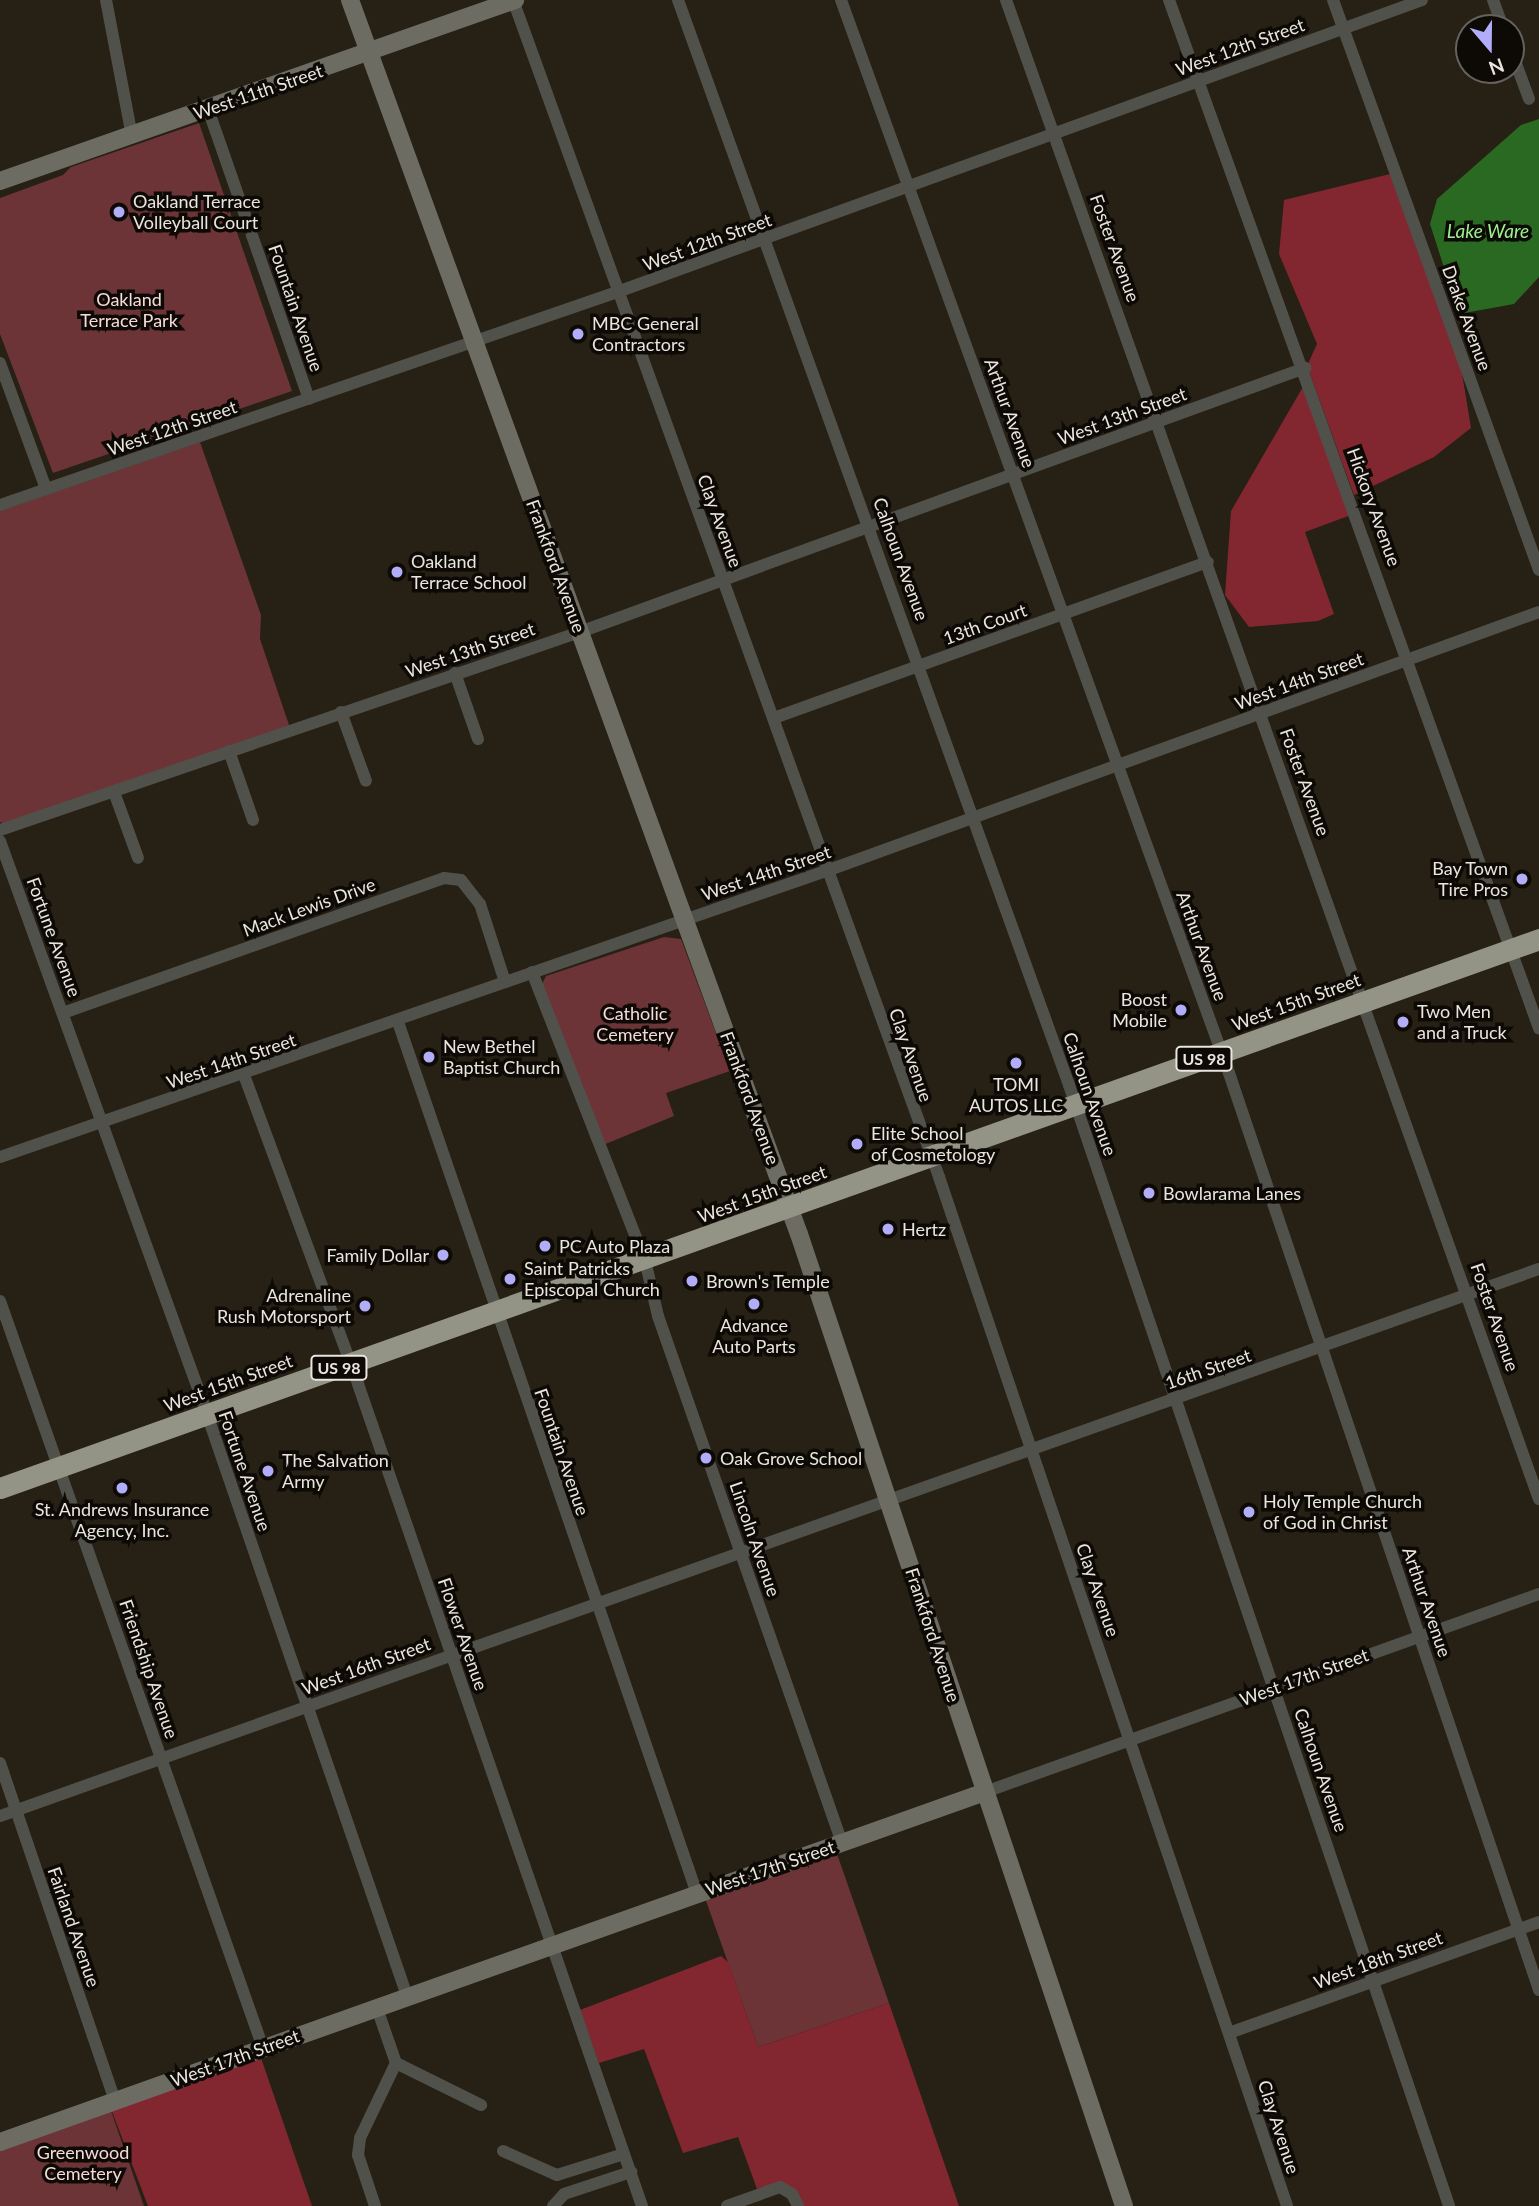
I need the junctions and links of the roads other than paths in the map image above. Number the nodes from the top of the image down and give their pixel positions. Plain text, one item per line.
1 (106, 0) edge
2 (350, 0) edge
3 (514, 0) edge
4 (678, 0) edge
5 (841, 0) edge
6 (1006, 0) edge
7 (1170, 0) edge
8 (1333, 0) edge
9 (1422, 0) edge
10 (1343, 29) junction
11 (369, 53) junction
12 (1199, 80) junction
13 (1523, 84) edge
14 (1529, 99) dead end
15 (208, 109) junction
16 (1055, 134) junction
17 (132, 135) junction
18 (0, 181) edge
19 (909, 189) junction
20 (766, 240) junction
21 (620, 291) junction
22 (474, 342) junction
23 (0, 363) edge
24 (1305, 368) junction
25 (309, 399) junction
26 (1158, 422) junction
27 (1014, 474) junction
28 (46, 489) junction
29 (0, 505) edge
30 (870, 526) junction
31 (1208, 562) junction
32 (1539, 570) edge
33 (723, 580) junction
34 (1539, 612) edge
35 (1065, 614) junction
36 (580, 632) junction
37 (1410, 659) junction
38 (920, 666) junction
39 (455, 673) junction
40 (341, 712) junction
41 (1262, 713) junction
42 (774, 719) junction
43 (478, 739) dead end
44 (229, 751) junction
45 (1118, 763) junction
46 (366, 780) dead end
47 (114, 792) junction
48 (974, 815) junction
49 (253, 820) dead end
50 (0, 830) edge
51 (0, 841) edge
52 (138, 858) dead end
53 (829, 870) junction
54 (685, 920) junction
55 (1539, 939) edge
56 (1511, 949) junction
57 (532, 972) junction
58 (505, 982) junction
59 (1365, 1002) junction
60 (63, 1013) junction
61 (398, 1022) junction
62 (1539, 1028) edge
63 (1222, 1053) junction
64 (244, 1075) junction
65 (1076, 1105) junction
66 (103, 1122) junction
67 (0, 1157) edge
68 (931, 1157) junction
69 (790, 1209) junction
70 (645, 1260) junction
71 (1539, 1269) edge
72 (1469, 1294) junction
73 (0, 1301) edge
74 (498, 1312) junction
75 (1324, 1348) junction
76 (349, 1365) junction
77 (1177, 1397) junction
78 (207, 1415) junction
79 (1032, 1449) junction
80 (59, 1468) junction
81 (0, 1488) edge
82 (1539, 1499) edge
83 (888, 1500) junction
84 (741, 1553) junction
85 (1539, 1594) edge
86 (597, 1604) junction
87 (1420, 1635) junction
88 (451, 1654) junction
89 (1275, 1688) junction
90 (309, 1705) junction
91 (1129, 1740) junction
92 (162, 1758) junction
93 (0, 1763) edge
94 (985, 1792) junction
95 (16, 1810) junction
96 (0, 1816) edge
97 (842, 1843) junction
98 (696, 1894) junction
99 (1539, 1922) edge
100 (1518, 1929) junction
101 (553, 1945) junction
102 (1374, 1979) junction
103 (1539, 1990) edge
104 (407, 1996) junction
105 (377, 2008) junction
106 (1229, 2033) junction
107 (263, 2048) junction
108 (396, 2063) junction
109 (115, 2101) junction
110 (481, 2105) dead end
111 (0, 2142) edge
112 (503, 2151) dead end
113 (624, 2154) junction
114 (631, 2172) junction
115 (375, 2206) edge
116 (553, 2206) edge
117 (642, 2206) edge
118 (727, 2206) edge
119 (797, 2206) edge
120 (1124, 2206) edge
121 (1287, 2206) edge
122 (1449, 2206) edge

1 - 17 street
2 - 11 main road, Frankford Avenue
3 - 11 main road, West 11th Street
3 - 21 street, Clay Avenue
4 - 20 street, Calhoun Avenue
5 - 19 street, Arthur Avenue
6 - 16 street, Foster Avenue
7 - 12 street, Hickory Avenue
8 - 10 street, Drake Avenue
9 - 10 street, West 12th Street
10 - 12 street, West 12th Street
10 - 32 street, Drake Avenue
11 - 15 main road, West 11th Street
11 - 22 main road, Frankford Avenue
12 - 16 street, West 12th Street
12 - 24 street, Hickory Avenue
13 - 14 street
15 - 17 main road, West 11th Street
15 - 25 street, Fountain Avenue
16 - 19 street, West 12th Street
16 - 26 street, Foster Avenue
17 - 18 main road, West 11th Street
19 - 20 street, West 12th Street
19 - 27 street, Arthur Avenue
20 - 21 street, West 12th Street
20 - 30 street, Calhoun Avenue
21 - 22 street, West 12th Street
21 - 33 street, Clay Avenue
22 - 25 street, West 12th Street
22 - 36 main road, Frankford Avenue
23 - 28 street
24 - 26 street, West 13th Street
24 - 37 street, Hickory Avenue
25 - 28 street, West 12th Street
26 - 27 street, West 13th Street
26 - 31 street, Foster Avenue
27 - 30 street, West 13th Street
27 - 35 street, Arthur Avenue
28 - 29 street, West 12th Street
30 - 33 street, West 13th Street
30 - 38 street, Calhoun Avenue
31 - 35 street, 13th Court
31 - 41 street, Foster Avenue
33 - 36 street, West 13th Street
33 - 42 street, Clay Avenue
34 - 37 street, West 14th Street
35 - 38 street, 13th Court
35 - 45 street, Arthur Avenue
36 - 39 street, West 13th Street
36 - 54 main road, Frankford Avenue
37 - 41 street, West 14th Street
37 - 56 street, Hickory Avenue
38 - 42 street, 13th Court
38 - 48 street, Calhoun Avenue
39 - 40 street, West 13th Street
39 - 43 street
40 - 44 street, West 13th Street
40 - 46 street
41 - 45 street, West 14th Street
41 - 59 street, Foster Avenue
42 - 53 street, Clay Avenue
44 - 47 street, West 13th Street
44 - 49 street
45 - 48 street, West 14th Street
45 - 63 street, Arthur Avenue
47 - 50 street, West 13th Street
47 - 52 street
48 - 53 street, West 14th Street
48 - 65 street, Calhoun Avenue
51 - 60 street, Fortune Avenue
53 - 54 street, West 14th Street
53 - 68 street, Clay Avenue
54 - 57 street, West 14th Street
54 - 69 main road, Frankford Avenue
55 - 56 highway, West 15th Street / US 98
56 - 59 highway, West 15th Street / US 98
56 - 62 street, Hickory Avenue
57 - 58 street, West 14th Street
57 - 70 street, Lincoln Avenue
58 - 60 street, Mack Lewis Drive
58 - 61 street, West 14th Street
59 - 63 highway, West 15th Street / US 98
59 - 72 street, Foster Avenue
60 - 66 street, Fortune Avenue
61 - 64 street, West 14th Street
61 - 74 street, Fountain Avenue
63 - 65 highway, West 15th Street / US 98
63 - 75 street, Arthur Avenue
64 - 66 street, West 14th Street
64 - 76 street, Flower Avenue
65 - 68 highway, West 15th Street / US 98
65 - 77 street, Calhoun Avenue
66 - 67 street, West 14th Street
66 - 78 street, Fortune Avenue
68 - 69 highway, West 15th Street / US 98
68 - 79 street, Clay Avenue
69 - 70 highway, West 15th Street / US 98
69 - 83 main road, Frankford Avenue
70 - 74 highway, West 15th Street / US 98
70 - 84 street, Lincoln Avenue
71 - 72 street, 16th Street
72 - 75 street, 16th Street
72 - 82 street, Foster Avenue
73 - 80 street, Friendship Avenue
74 - 76 highway, West 15th Street / US 98
74 - 86 street, Fountain Avenue
75 - 77 street, 16th Street
75 - 87 street, Arthur Avenue
76 - 78 highway, West 15th Street / US 98
76 - 88 street, Flower Avenue
77 - 79 street, 16th Street
77 - 89 street, Calhoun Avenue
78 - 80 highway, West 15th Street / US 98
78 - 90 street, Fortune Avenue
79 - 83 street, 16th Street
79 - 91 street, Clay Avenue
80 - 81 highway, West 15th Street / US 98
80 - 92 street, Friendship Avenue
83 - 84 street, West 16th Street
83 - 94 main road, Frankford Avenue
84 - 86 street, West 16th Street
84 - 97 street, Lincoln Avenue
85 - 87 street, West 17th Street
86 - 88 street, West 16th Street
86 - 98 street, Fountain Avenue
87 - 89 street, West 17th Street
87 - 100 street, Arthur Avenue
88 - 90 street, West 16th Street
88 - 101 street, Flower Avenue
89 - 91 street, West 17th Street
89 - 102 street, Calhoun Avenue
90 - 92 street, West 16th Street
90 - 104 street, Fortune Avenue
91 - 94 street, West 17th Street
91 - 106 street, Clay Avenue
92 - 95 street, West 16th Street
92 - 107 street, Friendship Avenue
93 - 95 street, Fairland Avenue
94 - 97 main road, West 17th Street
94 - 120 main road, Frankford Avenue
95 - 96 street
95 - 109 street, Fairland Avenue
97 - 98 main road, West 17th Street
98 - 101 main road, West 17th Street
99 - 100 street, West 18th Street
100 - 102 street, West 18th Street
100 - 103 street, Arthur Avenue
101 - 104 main road, West 17th Street
101 - 113 street, Flower Avenue
102 - 106 street, West 18th Street
102 - 122 street, Calhoun Avenue
104 - 105 main road, West 17th Street
105 - 107 main road, West 17th Street
105 - 108 street
106 - 121 street, Clay Avenue
107 - 109 main road, West 17th Street
108 - 110 street
108 - 115 street
109 - 111 main road, West 17th Street
112 - 113 street
113 - 114 street, Flower Avenue
114 - 116 street
114 - 117 street, Flower Avenue
118 - 119 street

